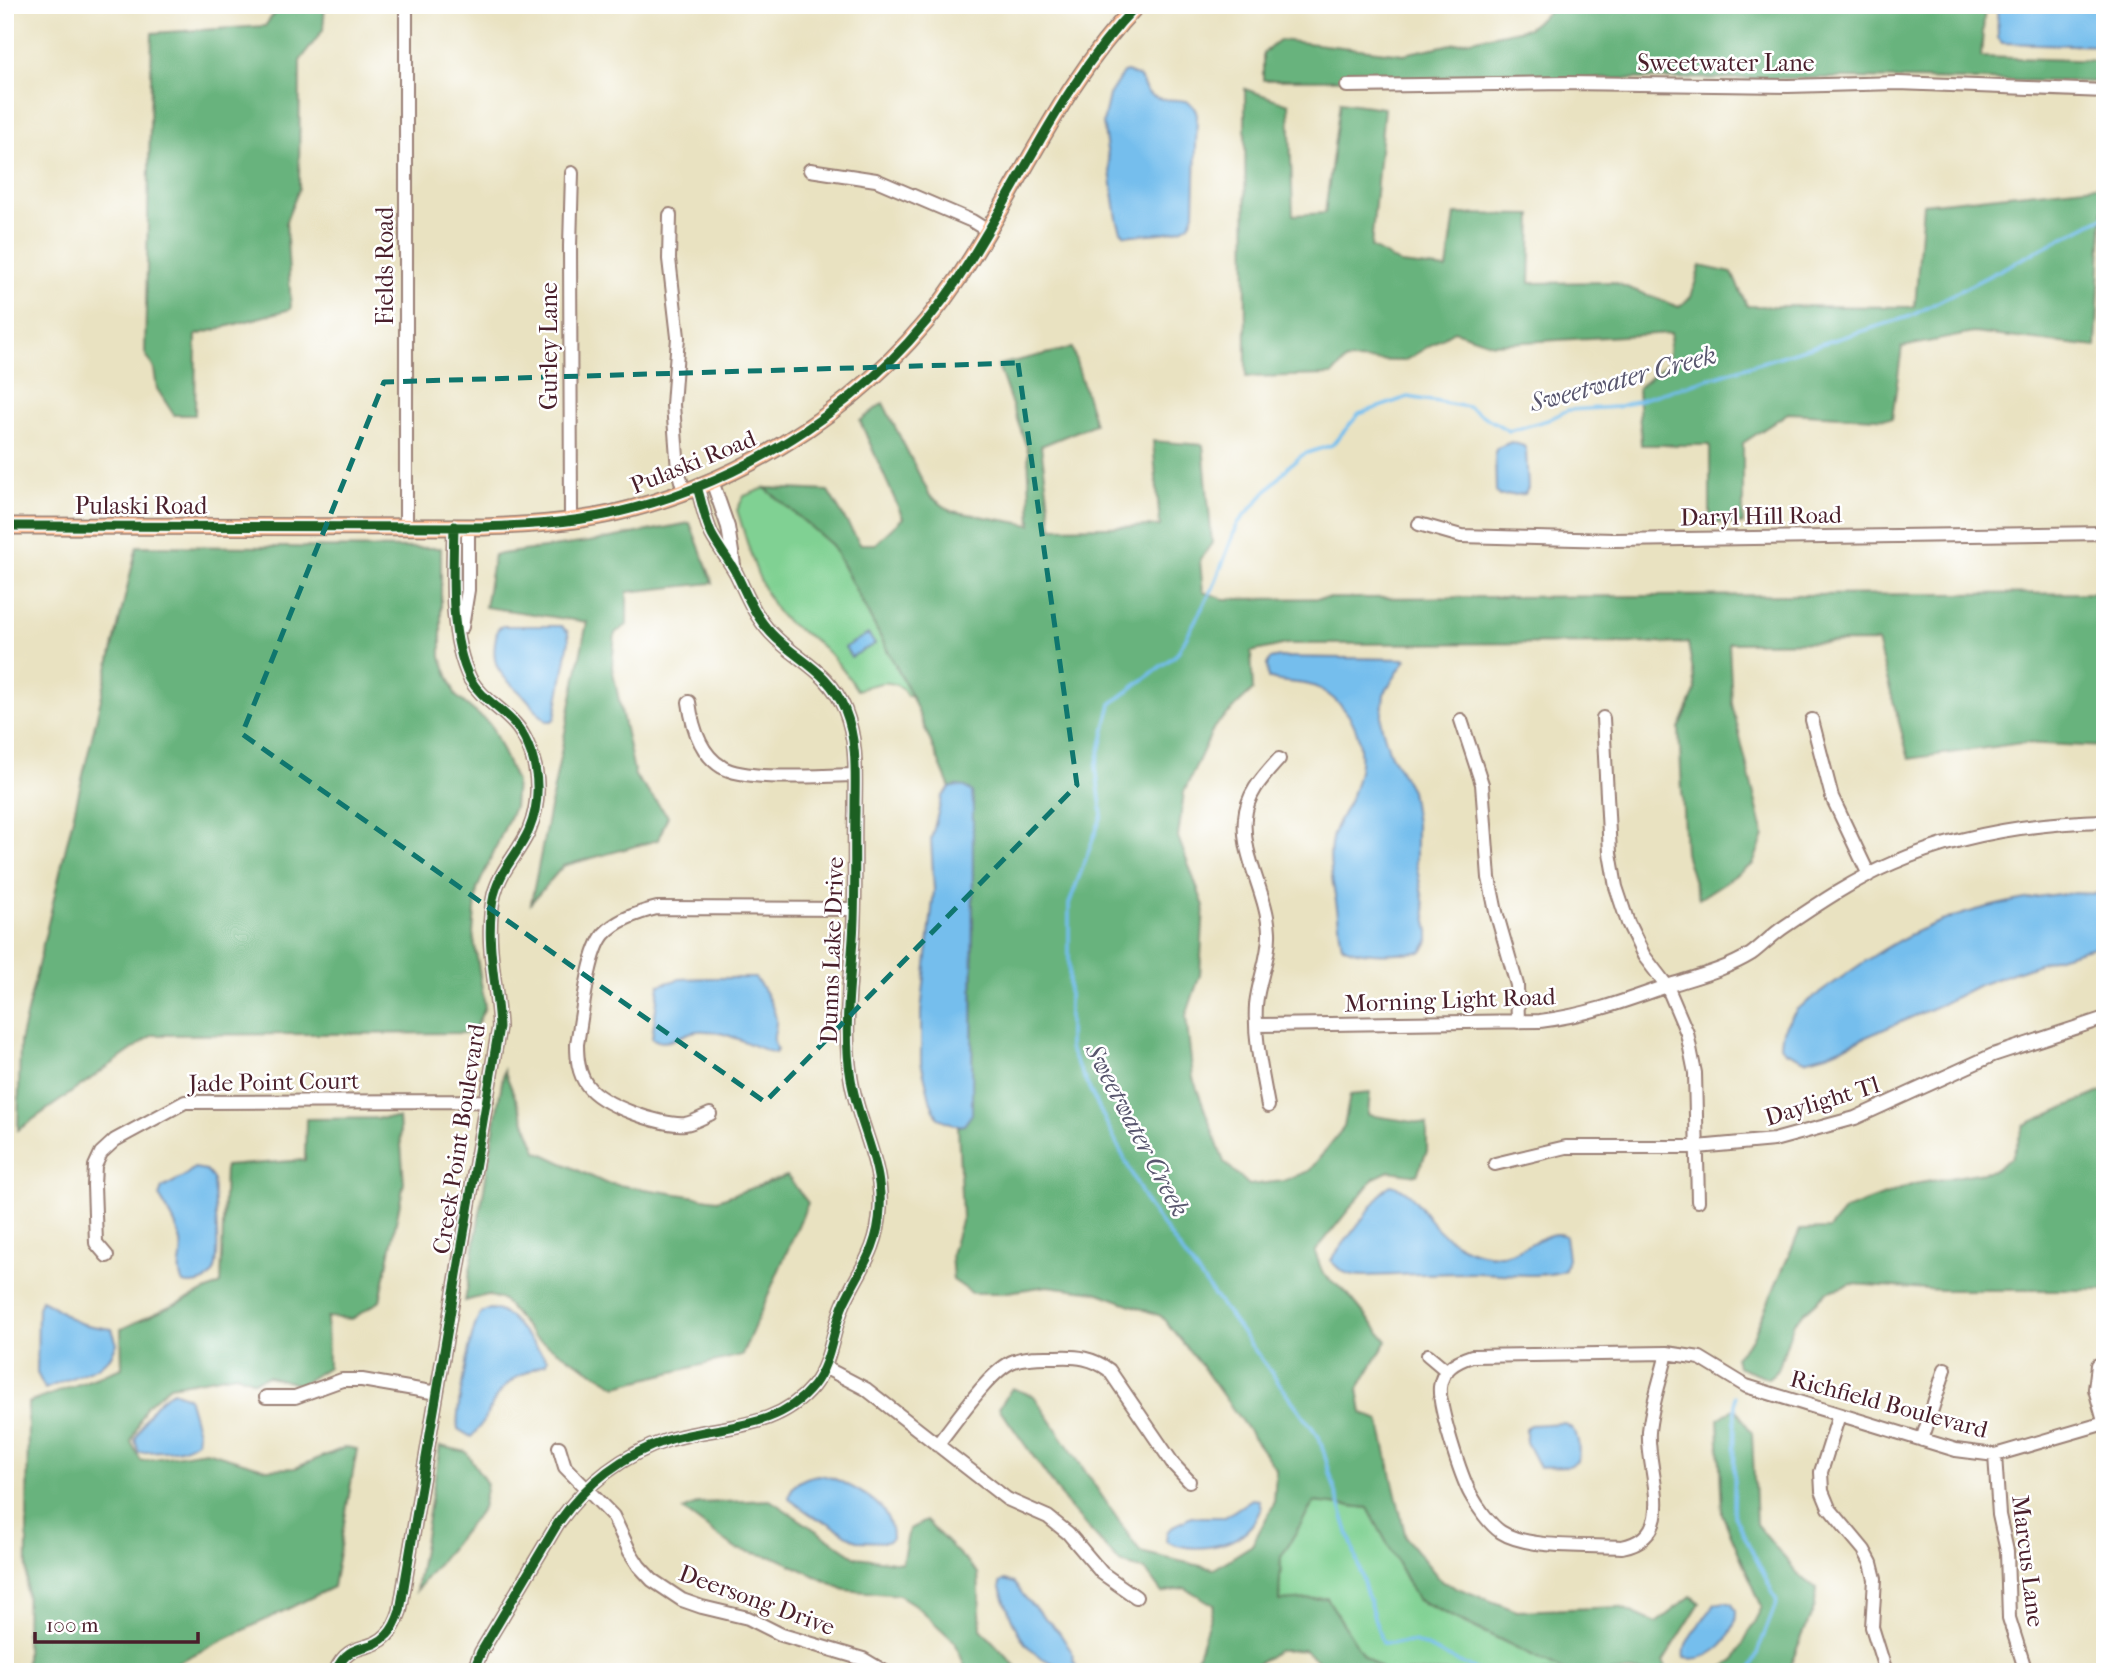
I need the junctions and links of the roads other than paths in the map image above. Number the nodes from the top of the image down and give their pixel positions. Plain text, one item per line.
1 (406, 5) edge
2 (1136, 6) edge
3 (1347, 86) dead end
4 (2105, 91) edge
5 (810, 170) dead end
6 (572, 173) dead end
7 (670, 215) dead end
8 (988, 230) junction
9 (697, 486) junction
10 (571, 520) junction
11 (1419, 524) dead end
12 (5, 526) edge
13 (461, 526) junction
14 (406, 527) junction
15 (2105, 533) edge
16 (689, 702) dead end
17 (1603, 719) dead end
18 (1461, 720) dead end
19 (1812, 720) dead end
20 (1279, 759) dead end
21 (855, 775) junction
22 (2105, 821) edge
23 (1869, 875) junction
24 (854, 909) junction
25 (1667, 986) junction
26 (2105, 1018) edge
27 (1518, 1022) junction
28 (1256, 1025) junction
29 (487, 1101) junction
30 (1268, 1106) dead end
31 (710, 1114) dead end
32 (1697, 1147) junction
33 (1495, 1164) dead end
34 (1698, 1201) dead end
35 (107, 1256) dead end
36 (1667, 1353) junction
37 (1428, 1355) dead end
38 (2098, 1365) dead end
39 (824, 1367) junction
40 (1945, 1369) dead end
41 (1447, 1371) junction
42 (438, 1392) junction
43 (266, 1397) dead end
44 (1839, 1415) junction
45 (2104, 1424) edge
46 (1922, 1440) junction
47 (937, 1445) junction
48 (559, 1447) dead end
49 (1995, 1455) junction
50 (1189, 1481) dead end
51 (586, 1490) junction
52 (1136, 1597) dead end
53 (335, 1672) edge
54 (473, 1672) edge
55 (885, 1672) edge
56 (1886, 1672) edge
57 (2026, 1672) edge

1 - 14 street, Fields Road
2 - 8 main road, Pulaski Road
3 - 4 street, Sweetwater Lane
5 - 8 street
6 - 10 street, Gurley Lane
7 - 9 street, Dunns Lake Drive
8 - 9 main road, Pulaski Road
9 - 10 main road, Pulaski Road
9 - 21 street, Dunns Lake Drive
10 - 13 main road, Pulaski Road
11 - 15 street, Daryl Hill Road
12 - 14 main road, Pulaski Road
13 - 14 main road, Pulaski Road
13 - 29 street, Creek Point Boulevard
16 - 21 street
17 - 25 street
18 - 27 street
19 - 23 street
20 - 28 street
21 - 24 street, Dunns Lake Drive
22 - 23 street, Morning Light Road
23 - 25 street, Morning Light Road
24 - 31 street
24 - 39 street, Dunns Lake Drive
25 - 27 street, Morning Light Road
25 - 32 street
26 - 32 street, Daylight Tl
27 - 28 street, Morning Light Road
28 - 30 street
29 - 35 street, Jade Point Court
29 - 42 street, Creek Point Boulevard
32 - 33 street, Daylight Tl
32 - 34 street
36 - 41 street, Richfield Boulevard
36 - 41 street
36 - 44 street, Richfield Boulevard
37 - 41 street
38 - 45 street
39 - 47 street
39 - 51 street, Dunns Lake Drive
40 - 46 street
42 - 43 street
42 - 53 street, Creek Point Boulevard
44 - 46 street, Richfield Boulevard
44 - 56 street
45 - 49 street, Richfield Boulevard
46 - 49 street, Richfield Boulevard
47 - 50 street
47 - 52 street
48 - 51 street, Deersong Drive
49 - 57 street, Marcus Lane
51 - 54 street, Dunns Lake Drive
51 - 55 street, Deersong Drive

